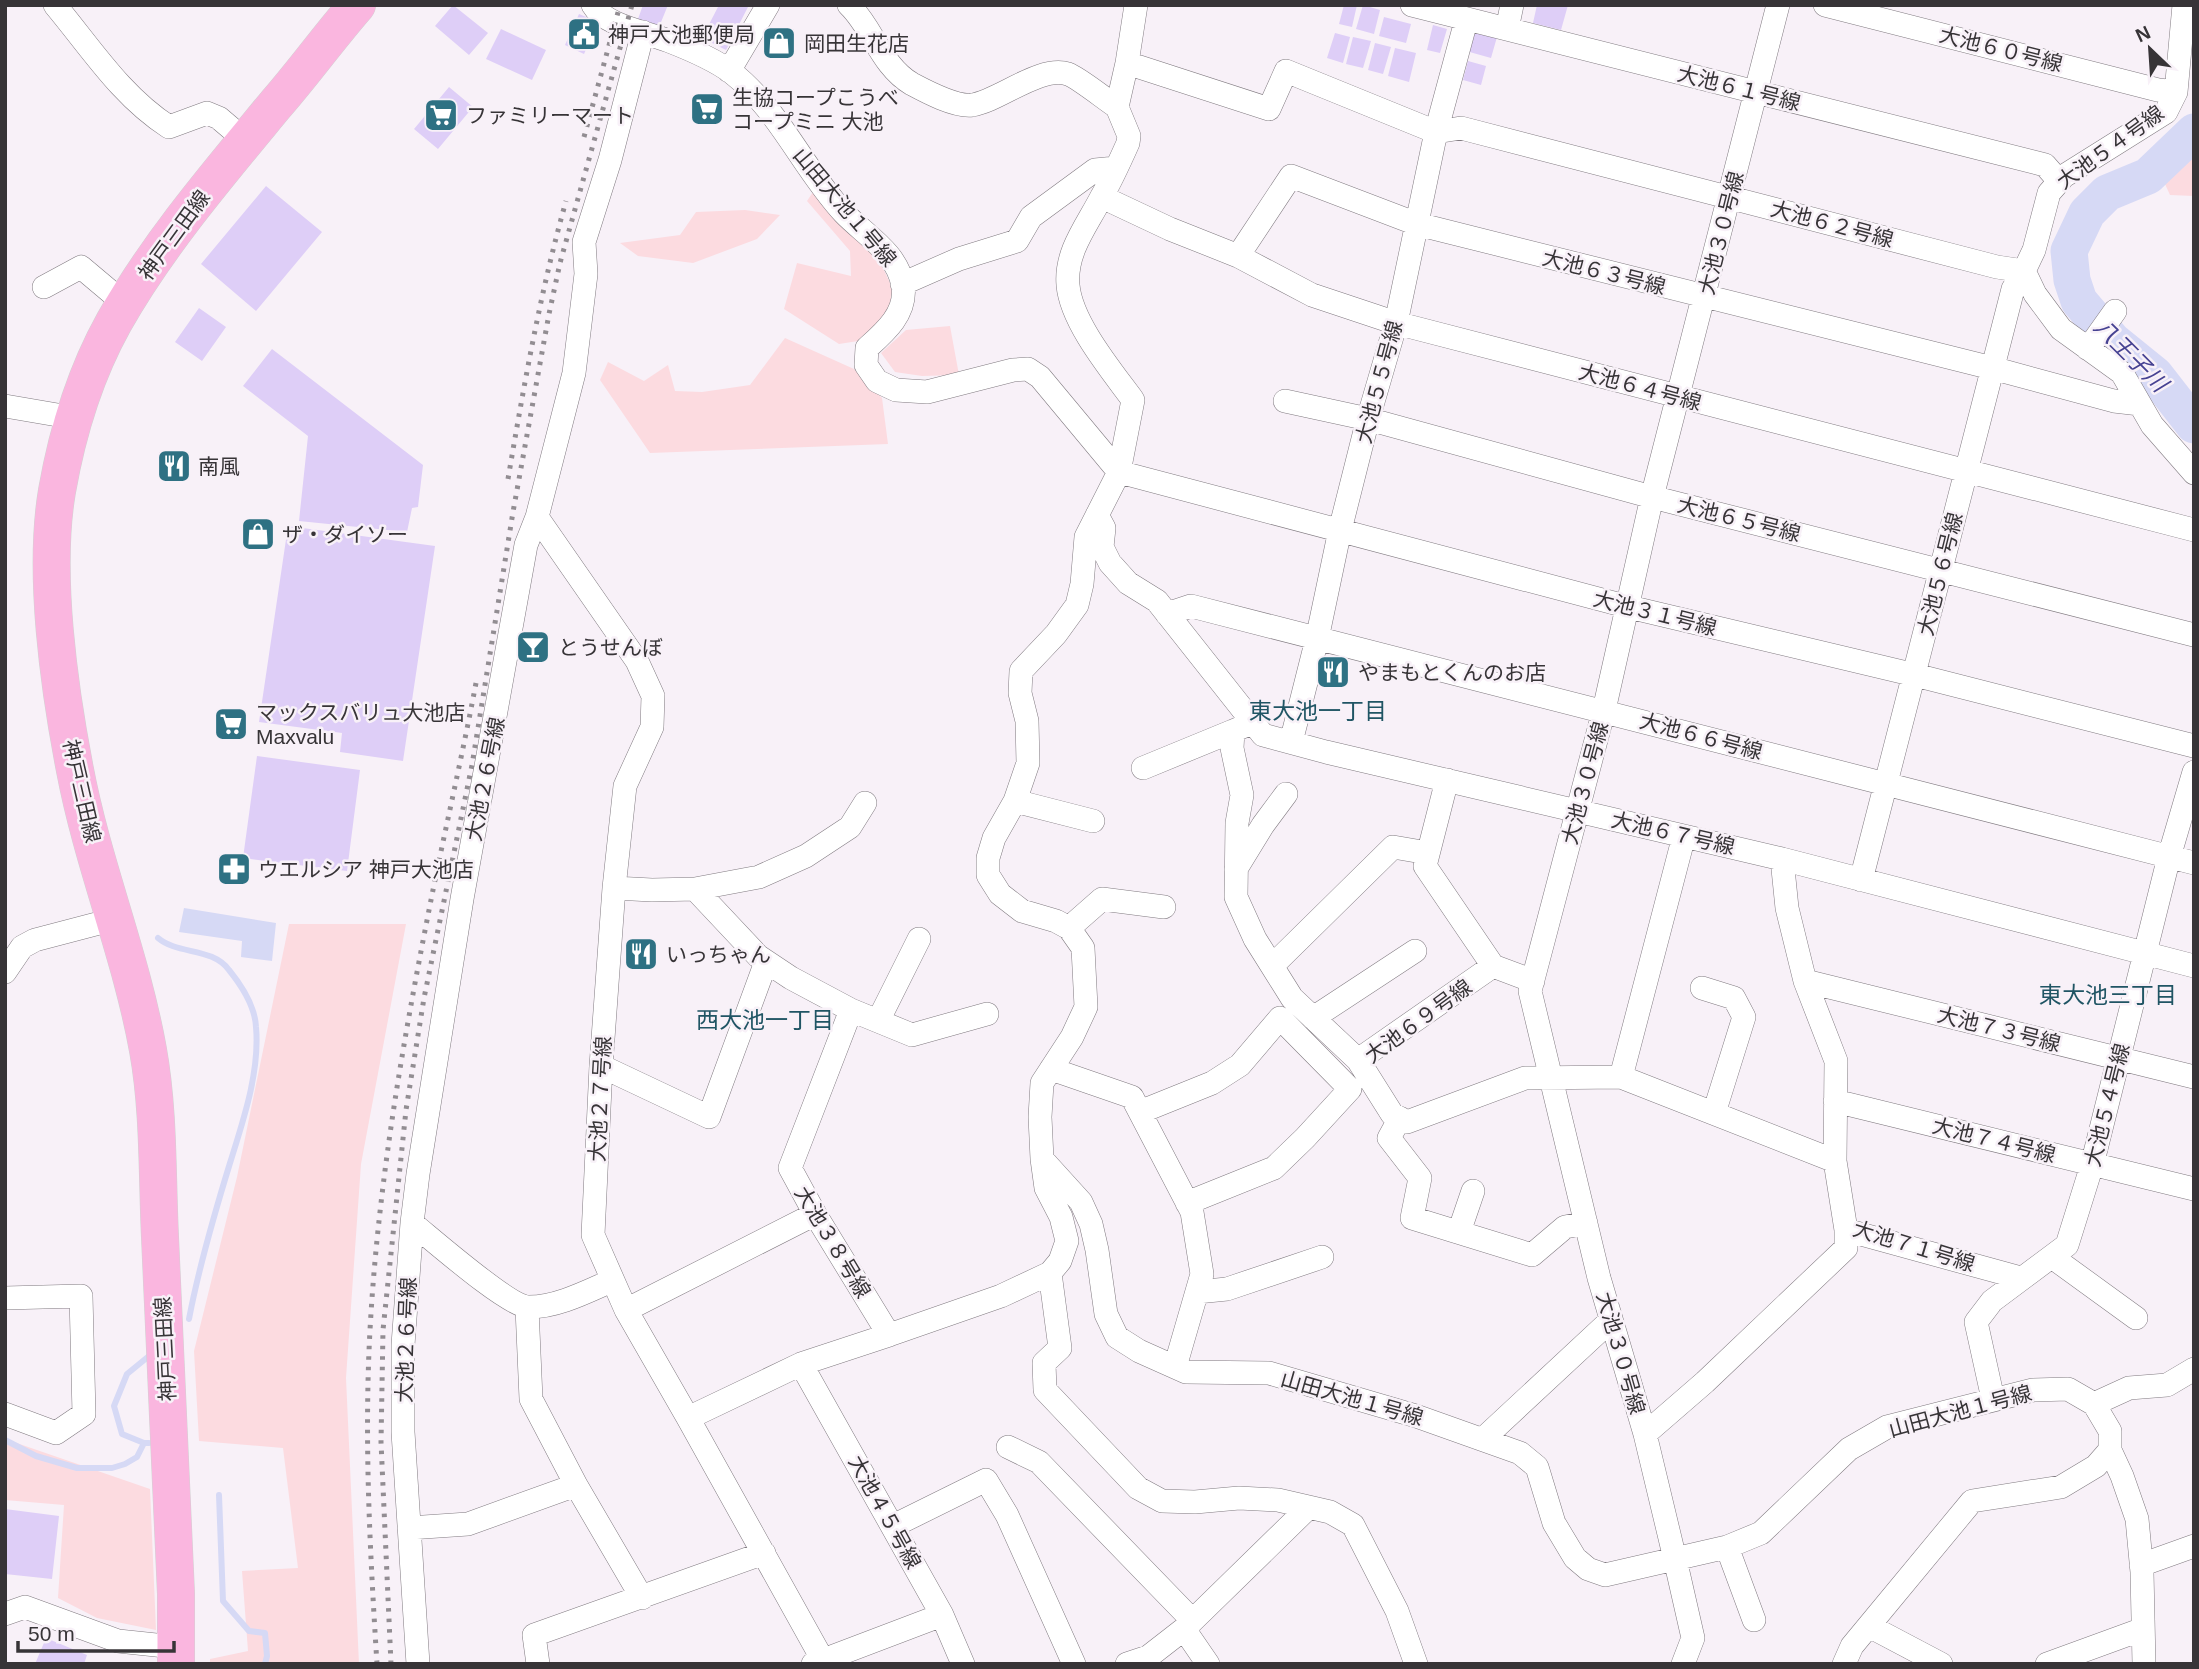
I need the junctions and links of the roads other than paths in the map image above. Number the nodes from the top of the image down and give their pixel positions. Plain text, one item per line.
1 (55, 5) edge
2 (593, 5) edge
3 (768, 5) edge
4 (849, 5) edge
5 (1136, 5) edge
6 (1412, 5) edge
7 (1513, 5) edge
8 (1778, 5) edge
9 (1825, 5) edge
10 (2184, 5) edge
11 (353, 7) edge
12 (1466, 21) junction
13 (1507, 29) junction
14 (643, 32) junction
15 (1127, 62) junction
16 (730, 71) junction
17 (2176, 92) junction
18 (1757, 93) junction
19 (1117, 107) junction
20 (1436, 132) junction
21 (246, 141) junction
22 (1116, 167) junction
23 (2059, 181) junction
24 (1102, 197) junction
25 (1728, 197) junction
26 (1417, 224) junction
27 (1238, 256) junction
28 (2024, 271) junction
29 (902, 284) junction
30 (44, 287) dead end
31 (1705, 297) junction
32 (125, 304) junction
33 (2115, 311) dead end
34 (1396, 323) junction
35 (2090, 345) junction
36 (1992, 368) junction
37 (1677, 397) junction
38 (1285, 401) dead end
39 (2140, 404) junction
40 (5, 405) edge
41 (75, 418) junction
42 (1368, 419) junction
43 (1966, 470) junction
44 (1119, 472) junction
45 (2194, 473) edge
46 (1652, 497) junction
47 (1097, 515) junction
48 (537, 517) junction
49 (1340, 530) junction
50 (2194, 530) edge
51 (1941, 571) junction
52 (1629, 607) junction
53 (1167, 614) junction
54 (2194, 635) edge
55 (1317, 639) junction
56 (1915, 675) junction
57 (1604, 710) junction
58 (1244, 727) junction
59 (1291, 742) junction
60 (2194, 746) edge
61 (1143, 768) dead end
62 (2194, 772) edge
63 (1447, 780) junction
64 (1886, 784) junction
65 (1286, 794) dead end
66 (1015, 802) junction
67 (864, 803) dead end
68 (1577, 811) junction
69 (1093, 821) dead end
70 (1684, 836) junction
71 (1428, 853) junction
72 (2169, 857) junction
73 (1782, 859) junction
74 (2194, 863) edge
75 (1236, 869) junction
76 (1861, 880) junction
77 (614, 888) junction
78 (695, 889) junction
79 (1164, 907) dead end
80 (115, 919) junction
81 (1069, 928) junction
82 (919, 939) dead end
83 (1415, 951) dead end
84 (2145, 954) junction
85 (766, 962) junction
86 (1272, 966) junction
87 (1493, 966) junction
88 (2194, 966) edge
89 (5, 972) edge
90 (1533, 981) junction
91 (1805, 981) junction
92 (1702, 988) dead end
93 (851, 1010) junction
94 (987, 1014) dead end
95 (1313, 1018) junction
96 (878, 1021) junction
97 (2119, 1059) junction
98 (1358, 1060) junction
99 (601, 1066) junction
100 (1051, 1069) junction
101 (1552, 1077) junction
102 (1621, 1077) junction
103 (2194, 1077) edge
104 (1835, 1101) junction
105 (1140, 1112) junction
106 (1714, 1114) junction
107 (1400, 1118) junction
108 (1042, 1159) junction
109 (1835, 1161) junction
110 (2092, 1165) junction
111 (2194, 1189) edge
112 (1474, 1191) dead end
113 (1187, 1203) junction
114 (815, 1214) junction
115 (412, 1223) junction
116 (1586, 1223) junction
117 (1846, 1230) junction
118 (1459, 1232) junction
119 (1322, 1257) dead end
120 (2052, 1257) junction
121 (1050, 1273) junction
122 (2021, 1278) junction
123 (611, 1281) junction
124 (1197, 1292) junction
125 (5, 1298) edge
126 (527, 1308) junction
127 (626, 1310) junction
128 (2136, 1318) dead end
129 (1611, 1320) junction
130 (889, 1335) junction
131 (801, 1364) junction
132 (1175, 1367) junction
133 (2194, 1369) edge
134 (1993, 1399) junction
135 (2094, 1404) junction
136 (5, 1414) edge
137 (688, 1418) junction
138 (1645, 1434) junction
139 (1483, 1438) junction
140 (1008, 1447) dead end
141 (2110, 1450) junction
142 (576, 1485) junction
143 (1309, 1507) junction
144 (893, 1526) junction
145 (409, 1528) junction
146 (2194, 1546) edge
147 (1727, 1547) junction
148 (764, 1553) junction
149 (1675, 1559) junction
150 (2141, 1565) junction
151 (642, 1598) junction
152 (5, 1615) edge
153 (942, 1615) junction
154 (1754, 1620) dead end
155 (1188, 1625) junction
156 (1869, 1626) junction
157 (2143, 1629) junction
158 (176, 1655) edge
159 (820, 1662) edge
160 (418, 1664) edge
161 (538, 1664) edge
162 (963, 1664) edge
163 (1074, 1664) edge
164 (1126, 1664) edge
165 (1208, 1664) edge
166 (1416, 1664) edge
167 (1683, 1664) edge
168 (1844, 1664) edge
169 (1941, 1664) edge
170 (2047, 1664) edge
171 (2144, 1664) edge

1 - 21 street
2 - 14 street, 山田大池１号線
3 - 16 street
4 - 19 street
5 - 15 street
6 - 12 street, 大池６１号線
7 - 13 street
8 - 18 street, 大池３０号線
9 - 17 street, 大池６０号線
10 - 17 street, 大池５４号線
11 - 21 main road, 神戸三田線
12 - 13 street, 大池６１号線
12 - 20 street, 大池５５号線
13 - 18 street, 大池６１号線
14 - 16 street, 山田大池１号線
14 - 48 street, 大池２６号線
15 - 19 street
15 - 20 street
16 - 29 street, 山田大池１号線
17 - 23 street, 大池５４号線
18 - 23 street, 大池６１号線
18 - 25 street, 大池３０号線
19 - 22 street
20 - 25 street, 大池６２号線
20 - 26 street, 大池５５号線
21 - 32 main road, 神戸三田線
22 - 24 street
22 - 29 street
23 - 28 street, 大池５４号線
24 - 27 street, 大池６４号線
24 - 44 street
25 - 28 street, 大池６２号線
25 - 31 street, 大池３０号線
26 - 27 street, 大池６３号線
26 - 31 street, 大池６３号線
26 - 34 street, 大池５５号線
27 - 34 street, 大池６４号線
28 - 35 street
28 - 36 street, 大池５６号線
29 - 44 street, 山田大池１号線
30 - 32 street
31 - 36 street, 大池６３号線
31 - 37 street, 大池３０号線
32 - 41 main road, 神戸三田線
33 - 35 street
34 - 37 street, 大池６４号線
34 - 42 street, 大池５５号線
35 - 39 street
36 - 39 street, 大池６３号線
36 - 43 street, 大池５６号線
37 - 43 street, 大池６４号線
37 - 46 street, 大池３０号線
38 - 42 street, 大池６５号線
39 - 45 street
40 - 41 street
41 - 80 main road, 神戸三田線
42 - 46 street, 大池６５号線
42 - 49 street, 大池５５号線
43 - 50 street, 大池６４号線
43 - 51 street, 大池５６号線
44 - 47 street
44 - 49 street, 大池３１号線
46 - 51 street, 大池６５号線
46 - 52 street, 大池３０号線
47 - 53 street, 大池６７号線
47 - 66 street
48 - 77 street, 大池２７号線
48 - 115 street, 大池２６号線
49 - 52 street, 大池３１号線
49 - 55 street, 大池５５号線
51 - 54 street, 大池６５号線
51 - 56 street, 大池５６号線
52 - 56 street, 大池３１号線
52 - 57 street, 大池３０号線
53 - 55 street, 大池６６号線
53 - 58 street, 大池６７号線
55 - 57 street, 大池６６号線
55 - 59 street, 大池５５号線
56 - 60 street, 大池３１号線
56 - 64 street, 大池５６号線
57 - 64 street, 大池６６号線
57 - 68 street, 大池３０号線
58 - 59 street, 大池６７号線
58 - 61 street
58 - 75 street
59 - 63 street, 大池６７号線
62 - 72 street, 大池５４号線
63 - 68 street, 大池６７号線
63 - 71 street
64 - 72 street, 大池６６号線
64 - 76 street, 大池５６号線
65 - 75 street
66 - 69 street
66 - 81 street
67 - 78 street
68 - 70 street, 大池６７号線
68 - 90 street, 大池３０号線
70 - 73 street, 大池６７号線
70 - 102 street
71 - 86 street
71 - 87 street, 大池６９号線
72 - 74 street, 大池６６号線
72 - 84 street, 大池５４号線
73 - 76 street, 大池６７号線
73 - 91 street, 大池７１号線
75 - 86 street
76 - 84 street, 大池６７号線
77 - 78 street
77 - 99 street, 大池２７号線
78 - 85 street
79 - 81 street
80 - 89 street
80 - 158 main road, 神戸三田線
81 - 100 street
82 - 96 street
83 - 95 street
84 - 88 street, 大池６７号線
84 - 97 street, 大池５４号線
85 - 93 street
85 - 99 street
86 - 95 street
87 - 90 street, 大池６９号線
87 - 98 street, 大池６９号線
90 - 101 street, 大池３０号線
91 - 97 street, 大池７３号線
91 - 104 street, 大池７１号線
92 - 106 street
93 - 96 street
93 - 114 street, 大池３８号線
94 - 96 street
95 - 98 street
97 - 103 street, 大池７３号線
97 - 110 street, 大池５４号線
98 - 107 street, 大池６９号線
99 - 123 street, 大池２７号線
100 - 105 street
100 - 108 street
101 - 102 street
101 - 107 street
101 - 116 street, 大池３０号線
102 - 106 street
104 - 109 street, 大池７１号線
104 - 110 street, 大池７４号線
105 - 113 street
105 - 113 street
106 - 109 street
107 - 118 street
108 - 121 street
108 - 132 street, 山田大池１号線
109 - 117 street, 大池７１号線
110 - 111 street, 大池７４号線
110 - 120 street, 大池５４号線
112 - 118 street
113 - 124 street
114 - 127 street
114 - 130 street, 大池３８号線
115 - 126 street
115 - 145 street, 大池２６号線
116 - 118 street
116 - 129 street, 大池３０号線
117 - 122 street, 大池７１号線
117 - 138 street
119 - 124 street
120 - 122 street, 大池５４号線
120 - 128 street
121 - 130 street
121 - 143 street
122 - 134 street, 大池５４号線
123 - 126 street
123 - 127 street, 大池２７号線
124 - 132 street
125 - 136 street
126 - 142 street
127 - 137 street, 大池２７号線
129 - 138 street, 大池３０号線
129 - 139 street
130 - 131 street
131 - 137 street
131 - 144 street, 大池４５号線
132 - 139 street, 山田大池１号線
133 - 135 street
134 - 135 street, 山田大池１号線
134 - 147 street, 山田大池１号線
135 - 141 street
137 - 148 street, 大池２７号線
138 - 149 street, 大池３０号線
139 - 149 street, 山田大池１号線
140 - 155 street
141 - 150 street
141 - 156 street
142 - 145 street
142 - 151 street
143 - 155 street
143 - 166 street
144 - 153 street, 大池４５号線
144 - 163 street
145 - 160 street, 大池２６号線
146 - 150 street
147 - 149 street, 山田大池１号線
147 - 154 street
148 - 151 street
148 - 159 street, 大池２７号線
149 - 167 street, 大池３０号線
150 - 157 street
151 - 161 street
152 - 158 street
153 - 159 street
153 - 162 street, 大池４５号線
155 - 164 street
155 - 165 street
156 - 168 street
156 - 169 street
157 - 170 street
157 - 171 street

